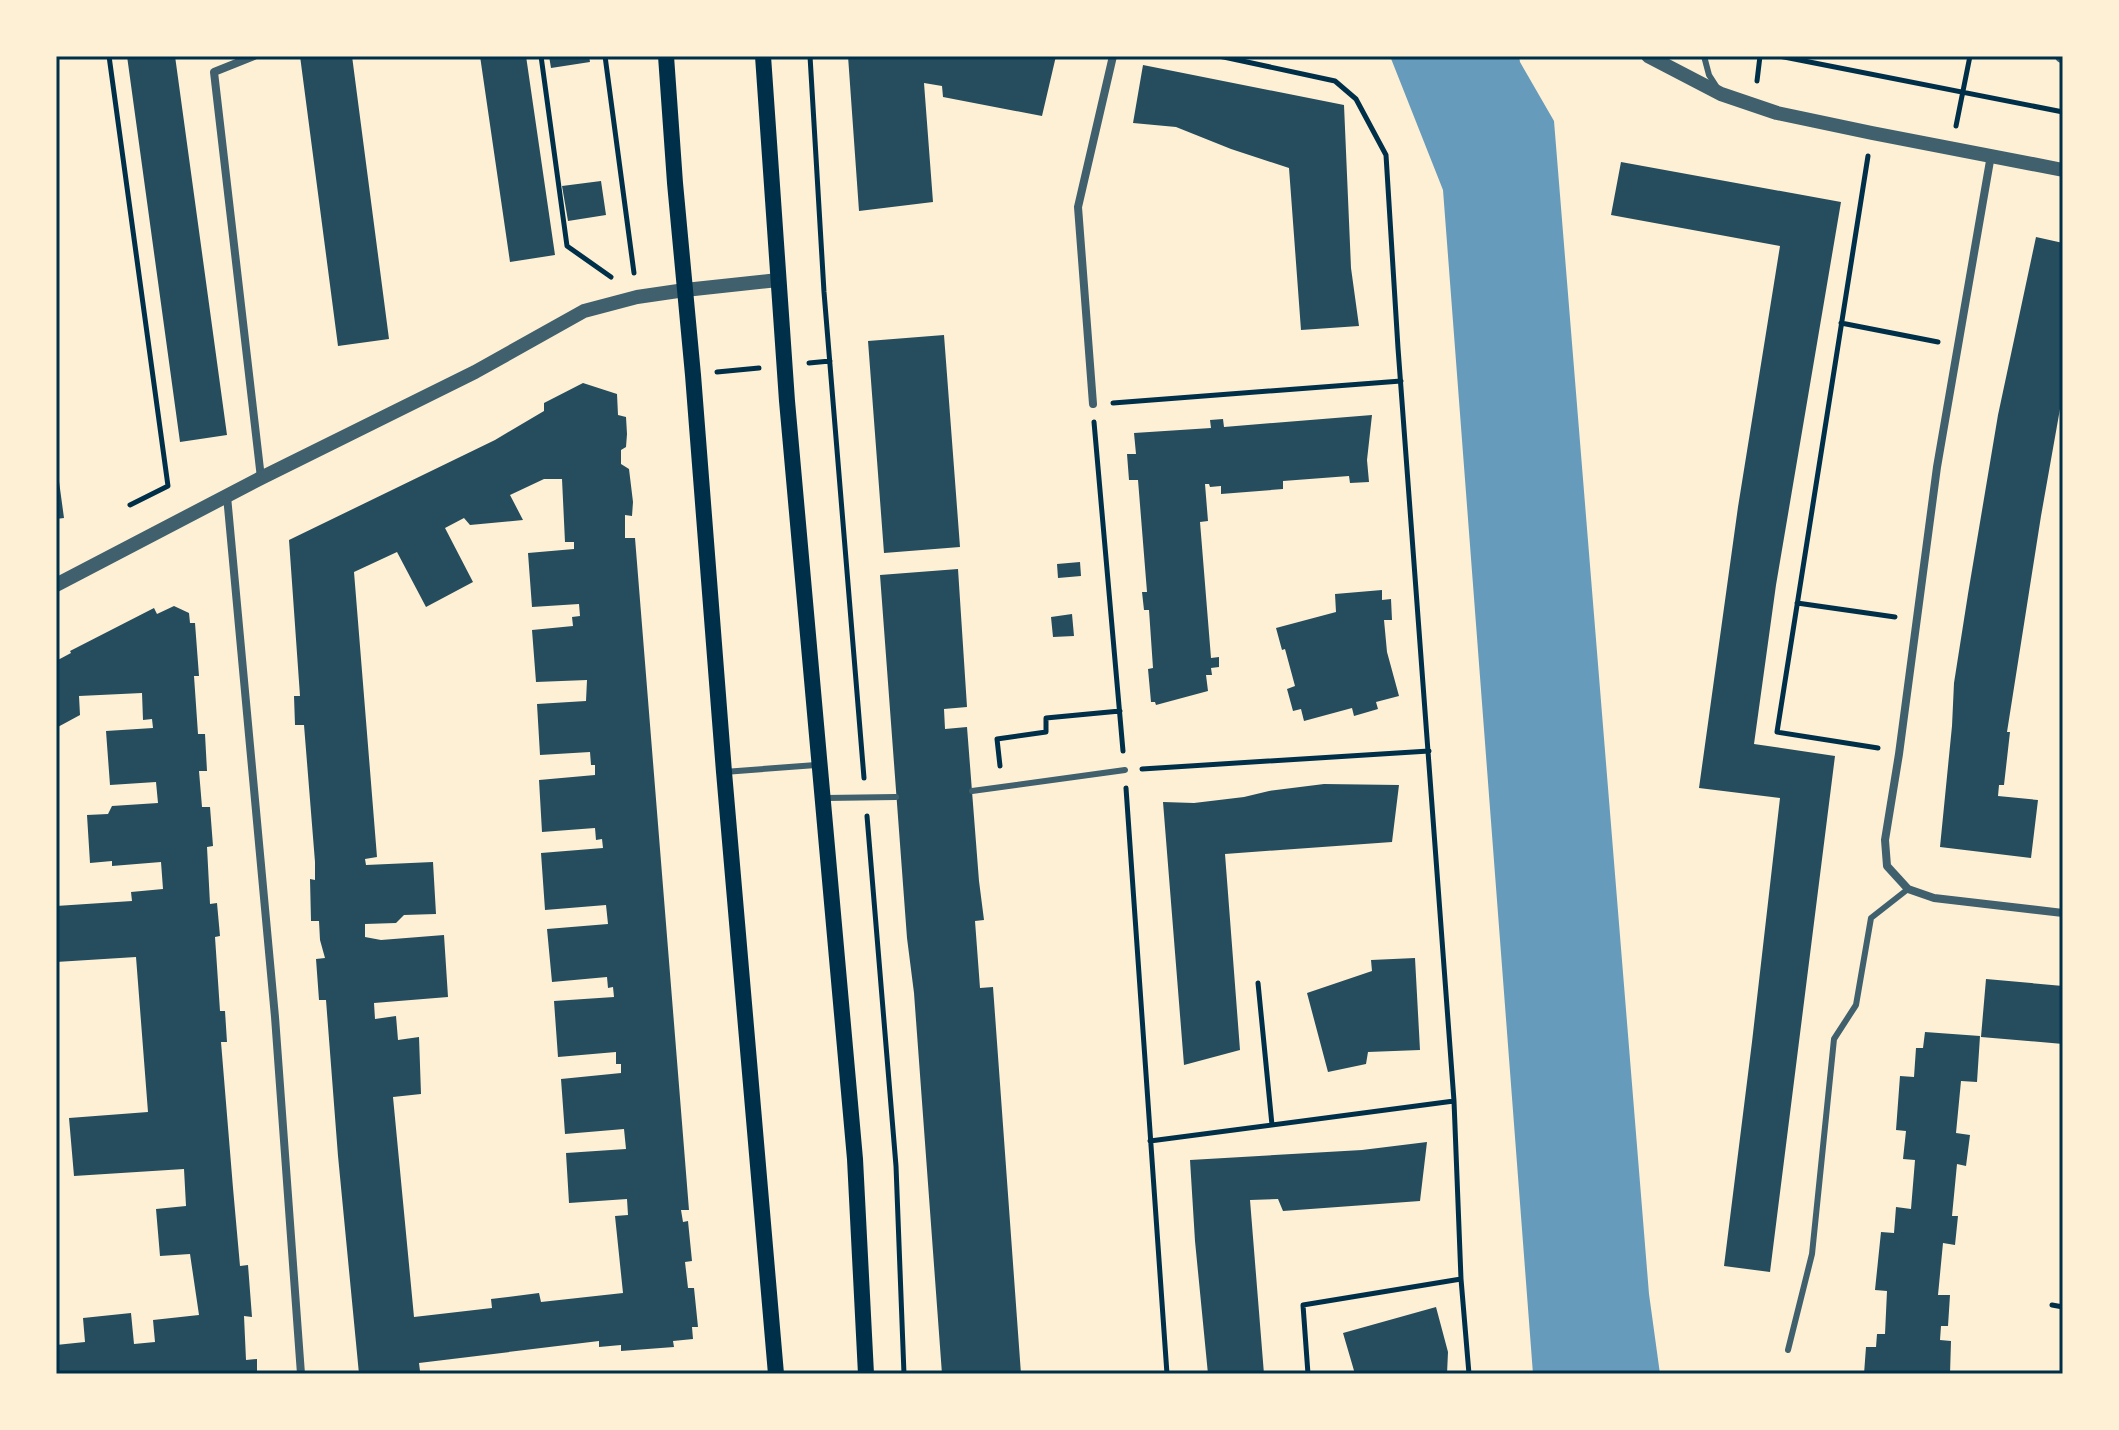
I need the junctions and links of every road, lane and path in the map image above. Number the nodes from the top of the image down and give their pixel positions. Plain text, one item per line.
1 (109, 56) edge
2 (254, 56) edge
3 (541, 56) edge
4 (605, 56) edge
5 (666, 56) edge
6 (763, 56) edge
7 (810, 56) edge
8 (1113, 56) edge
9 (1219, 56) edge
10 (1648, 56) edge
11 (1704, 56) edge
12 (1779, 56) edge
13 (1970, 56) edge
14 (1964, 93) junction
15 (1721, 94) junction
16 (2063, 112) edge
17 (1872, 133) junction
18 (1950, 148) junction
19 (1991, 155) junction
20 (2063, 170) edge
21 (778, 280) junction
22 (685, 290) junction
23 (637, 297) junction
24 (1841, 323) junction
25 (1958, 346) junction
26 (784, 365) junction
27 (693, 375) junction
28 (1401, 381) junction
29 (1093, 404) junction
30 (261, 478) junction
31 (227, 496) junction
32 (130, 505) dead end
33 (56, 585) edge
34 (1797, 603) junction
35 (1916, 620) junction
36 (1120, 711) junction
37 (1429, 751) junction
38 (1899, 754) junction
39 (819, 765) junction
40 (1125, 770) junction
41 (724, 772) junction
42 (1002, 787) junction
43 (972, 791) dead end
44 (896, 797) dead end
45 (823, 798) junction
46 (866, 798) junction
47 (1908, 889) junction
48 (2063, 913) edge
49 (1258, 983) dead end
50 (1454, 1101) junction
51 (1272, 1125) junction
52 (1150, 1141) junction
53 (1461, 1279) junction
54 (2052, 1305) dead end
55 (2063, 1307) edge
56 (1788, 1350) dead end
57 (301, 1374) edge
58 (776, 1374) edge
59 (866, 1374) edge
60 (904, 1374) edge
61 (1167, 1374) edge
62 (1308, 1374) edge
63 (1469, 1374) edge

1 - 32 path
2 - 30 street
3 - 23 path
4 - 23 path
5 - 22 main road
6 - 21 main road
7 - 46 path
8 - 29 street
9 - 28 path
10 - 15 street
11 - 15 lane
12 - 14 path
13 - 14 path
14 - 16 path
14 - 18 path
15 - 17 street
17 - 18 street
17 - 24 path
18 - 19 street
19 - 20 street
19 - 25 street
21 - 22 street
21 - 26 main road
22 - 23 street
22 - 27 main road
23 - 30 street
24 - 25 path
24 - 34 path
25 - 35 street
26 - 27 path
26 - 39 main road
27 - 41 main road
28 - 29 path
28 - 37 path
29 - 36 path
30 - 31 street
31 - 33 street
31 - 57 street
34 - 35 path
34 - 38 path
35 - 38 street
36 - 40 path
36 - 42 path
37 - 40 path
37 - 50 path
38 - 47 street
39 - 41 lane
39 - 45 main road
40 - 42 lane
40 - 52 path
41 - 58 main road
42 - 43 lane
44 - 46 lane
45 - 46 lane
45 - 59 main road
46 - 60 path
47 - 48 street
47 - 56 lane
49 - 51 path
50 - 51 path
50 - 53 path
51 - 52 path
52 - 61 path
53 - 62 path
53 - 63 path
54 - 55 path

